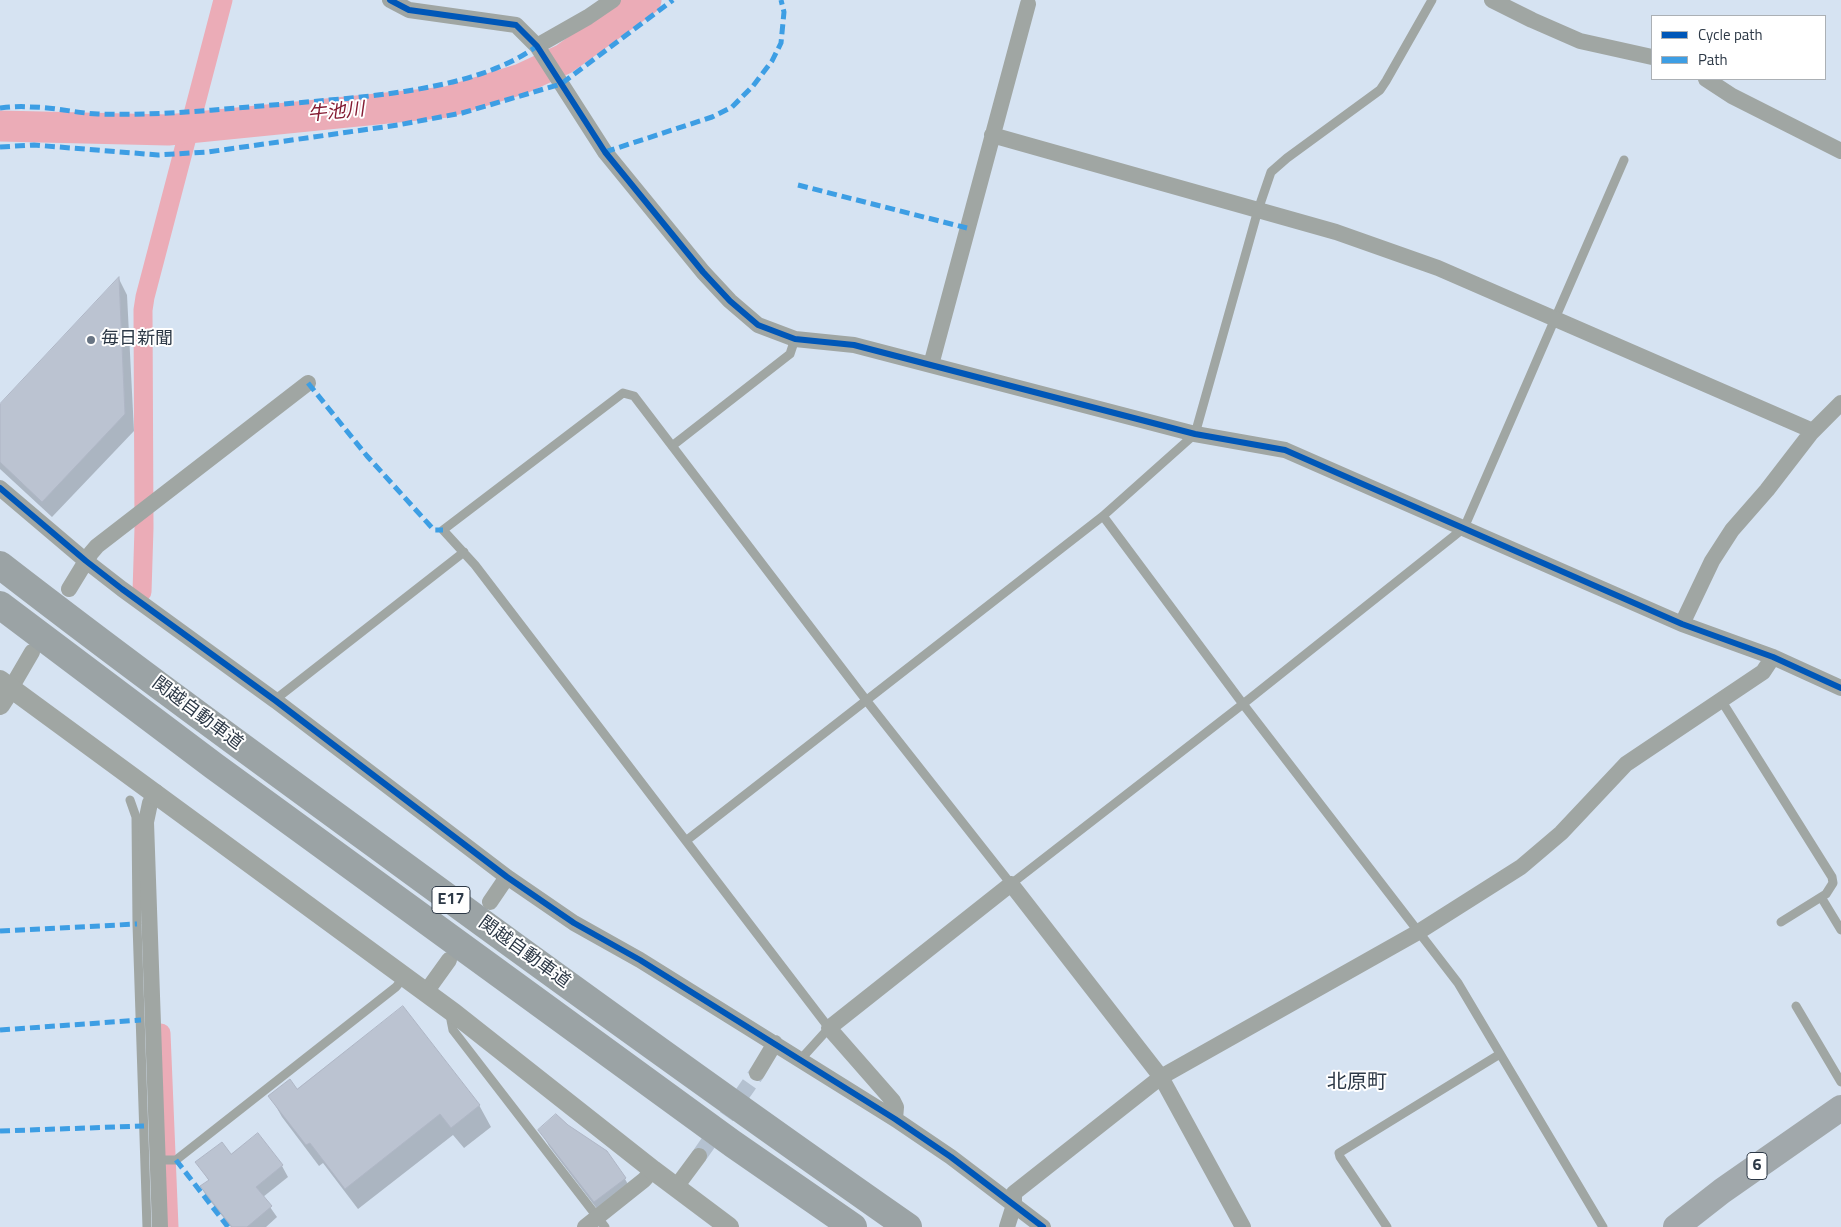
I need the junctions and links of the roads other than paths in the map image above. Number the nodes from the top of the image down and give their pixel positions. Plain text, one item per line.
1 (390, 0) edge
2 (613, 0) edge
3 (1432, 0) edge
4 (1492, 0) edge
5 (1028, 4) dead end
6 (539, 50) junction
7 (1651, 57) edge
8 (1708, 80) edge
9 (992, 135) junction
10 (1841, 151) edge
11 (1624, 160) dead end
12 (1258, 210) junction
13 (1556, 319) junction
14 (795, 339) junction
15 (930, 365) junction
16 (308, 383) dead end
17 (1841, 404) edge
18 (1813, 431) junction
19 (1195, 434) junction
20 (672, 446) junction
21 (0, 488) edge
22 (1103, 516) junction
23 (1464, 528) junction
24 (464, 552) junction
25 (86, 561) junction
26 (0, 565) edge
27 (69, 589) dead end
28 (0, 605) edge
29 (1682, 624) junction
30 (32, 652) dead end
31 (1773, 657) junction
32 (5, 684) edge
33 (1841, 688) edge
34 (866, 700) junction
35 (1720, 700) junction
36 (276, 701) junction
37 (1243, 704) junction
38 (0, 705) edge
39 (156, 792) junction
40 (130, 800) dead end
41 (687, 840) junction
42 (508, 877) junction
43 (1011, 884) junction
44 (1821, 897) junction
45 (490, 902) dead end
46 (1781, 922) dead end
47 (1841, 930) edge
48 (1420, 931) junction
49 (449, 960) dead end
50 (405, 976) junction
51 (426, 992) junction
52 (1796, 1006) dead end
53 (454, 1013) junction
54 (829, 1028) junction
55 (775, 1043) junction
56 (1500, 1054) junction
57 (800, 1060) junction
58 (757, 1073) tunnel mouth
59 (1161, 1077) junction
60 (1841, 1082) edge
61 (1841, 1108) edge
62 (895, 1119) junction
63 (699, 1156) tunnel mouth
64 (158, 1160) junction
65 (653, 1170) junction
66 (676, 1187) junction
67 (1014, 1205) junction
68 (596, 1224) edge
69 (148, 1227) edge
70 (160, 1227) edge
71 (730, 1227) edge
72 (853, 1227) edge
73 (908, 1227) edge
74 (1007, 1227) edge
75 (1044, 1227) edge
76 (1243, 1227) edge
77 (1387, 1227) edge
78 (1603, 1227) edge
79 (1676, 1227) edge

1 - 6 street
2 - 6 street
3 - 12 lane
4 - 7 street
5 - 9 street
6 - 14 street
8 - 10 street
9 - 12 street
9 - 15 street
11 - 13 lane
12 - 13 street
12 - 19 lane
13 - 18 street
13 - 23 lane
14 - 15 street
14 - 20 lane
15 - 19 street
16 - 25 street
17 - 18 street
18 - 29 street
19 - 22 lane
19 - 23 street
20 - 24 lane
20 - 34 lane
21 - 25 street
22 - 34 lane
22 - 37 lane
23 - 29 street
23 - 37 lane
24 - 36 lane
24 - 41 lane
25 - 27 street
25 - 36 street
26 - 73 highway, 関越自動車道 / E17
28 - 72 highway, 関越自動車道 / E17
29 - 31 street
30 - 32 street
31 - 33 street
31 - 35 street
32 - 38 street
32 - 39 street
34 - 41 lane
34 - 43 lane
35 - 44 lane
35 - 48 street
36 - 42 street
37 - 43 lane
37 - 48 lane
39 - 50 street
39 - 64 street
40 - 69 lane
41 - 54 lane
42 - 45 street
42 - 55 street
43 - 54 street
43 - 59 street
44 - 46 lane
44 - 47 lane
48 - 56 lane
48 - 59 street
49 - 51 street
50 - 51 street
50 - 64 lane
51 - 53 street
52 - 60 lane
53 - 65 street
53 - 68 lane
54 - 57 lane
54 - 62 street
55 - 57 street
55 - 58 street
56 - 77 lane
56 - 78 lane
57 - 62 street
59 - 67 street
59 - 76 street
61 - 79 main road, 6
62 - 67 street
63 - 66 street
64 - 70 street
65 - 66 street
65 - 68 street
66 - 71 street
67 - 74 street
67 - 75 street

